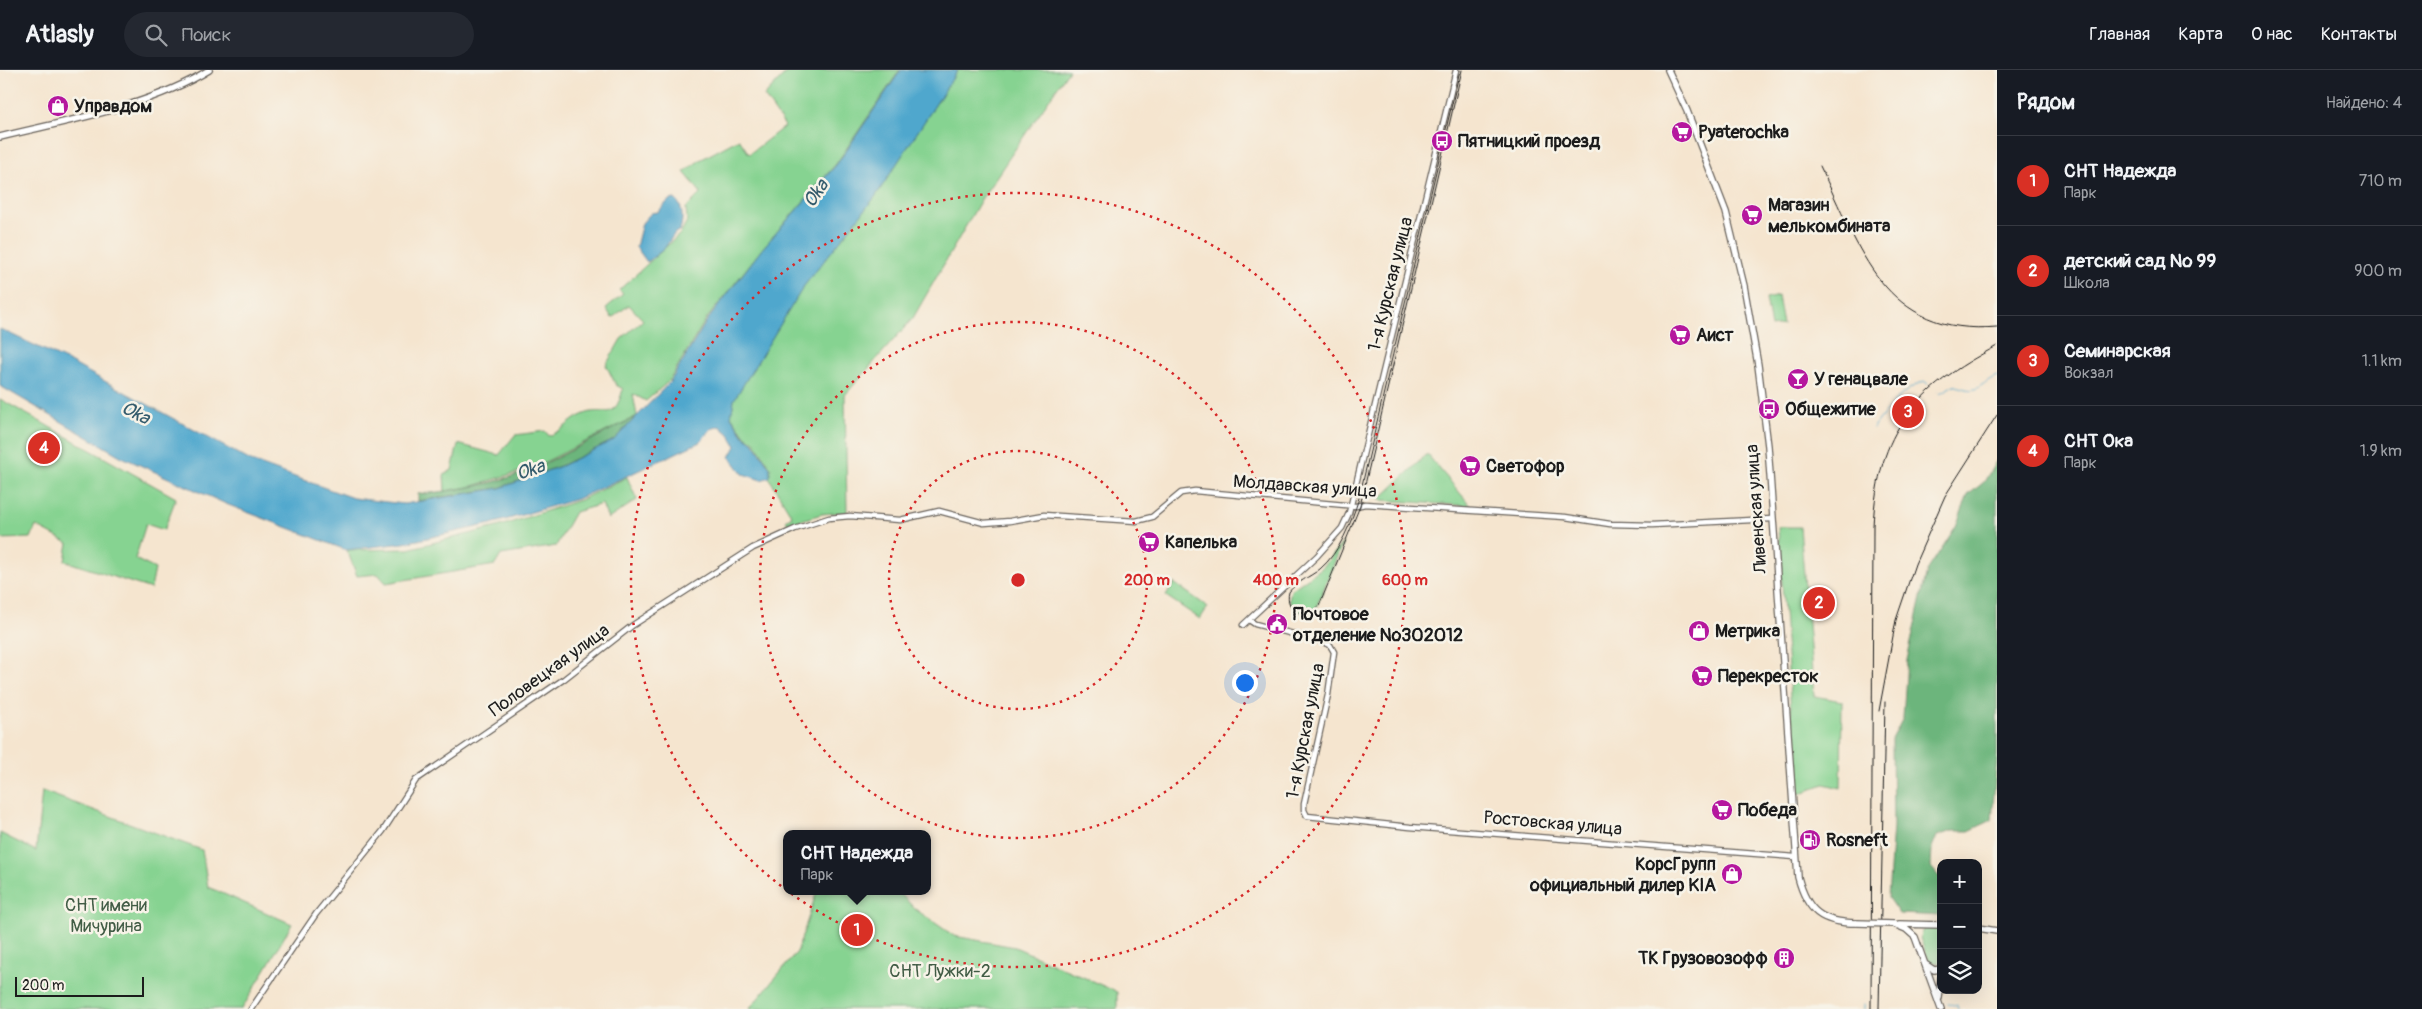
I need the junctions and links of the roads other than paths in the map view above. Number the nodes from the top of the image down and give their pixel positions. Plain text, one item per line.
1 (209, 70) edge
2 (1456, 70) edge
3 (1668, 70) edge
4 (0, 136) edge
5 (1352, 505) junction
6 (850, 516) joint
7 (1772, 519) junction
8 (1249, 620) junction
9 (1243, 625) dead end
10 (1310, 817) joint
11 (1795, 857) junction
12 (1894, 924) junction
13 (1921, 925) junction
14 (1937, 925) edge
15 (1982, 928) edge
16 (1997, 931) edge
17 (1915, 937) junction
18 (1924, 962) junction
19 (1937, 969) edge
20 (1940, 994) edge
21 (1939, 1002) junction
22 (251, 1009) edge
23 (1941, 1009) edge

1 - 4 main road
2 - 5 street, 1-я Курская улица
3 - 7 main road, Ливенская улица
5 - 6 street, Молдавская улица
5 - 7 street, Молдавская улица
5 - 8 street, 1-я Курская улица
6 - 22 street, Половецкая улица
7 - 11 main road, Ливенская улица
8 - 9 street, 1-я Курская улица
8 - 10 street, 1-я Курская улица
10 - 11 street, Ростовская улица
11 - 12 main road, Ливенская улица, bridge
12 - 13 main road, Ливенская улица
12 - 17 main road
13 - 14 main road, Ливенская улица
13 - 17 main road
15 - 16 main road
17 - 18 main road
18 - 19 main road
18 - 21 main road
20 - 21 main road
21 - 23 main road

